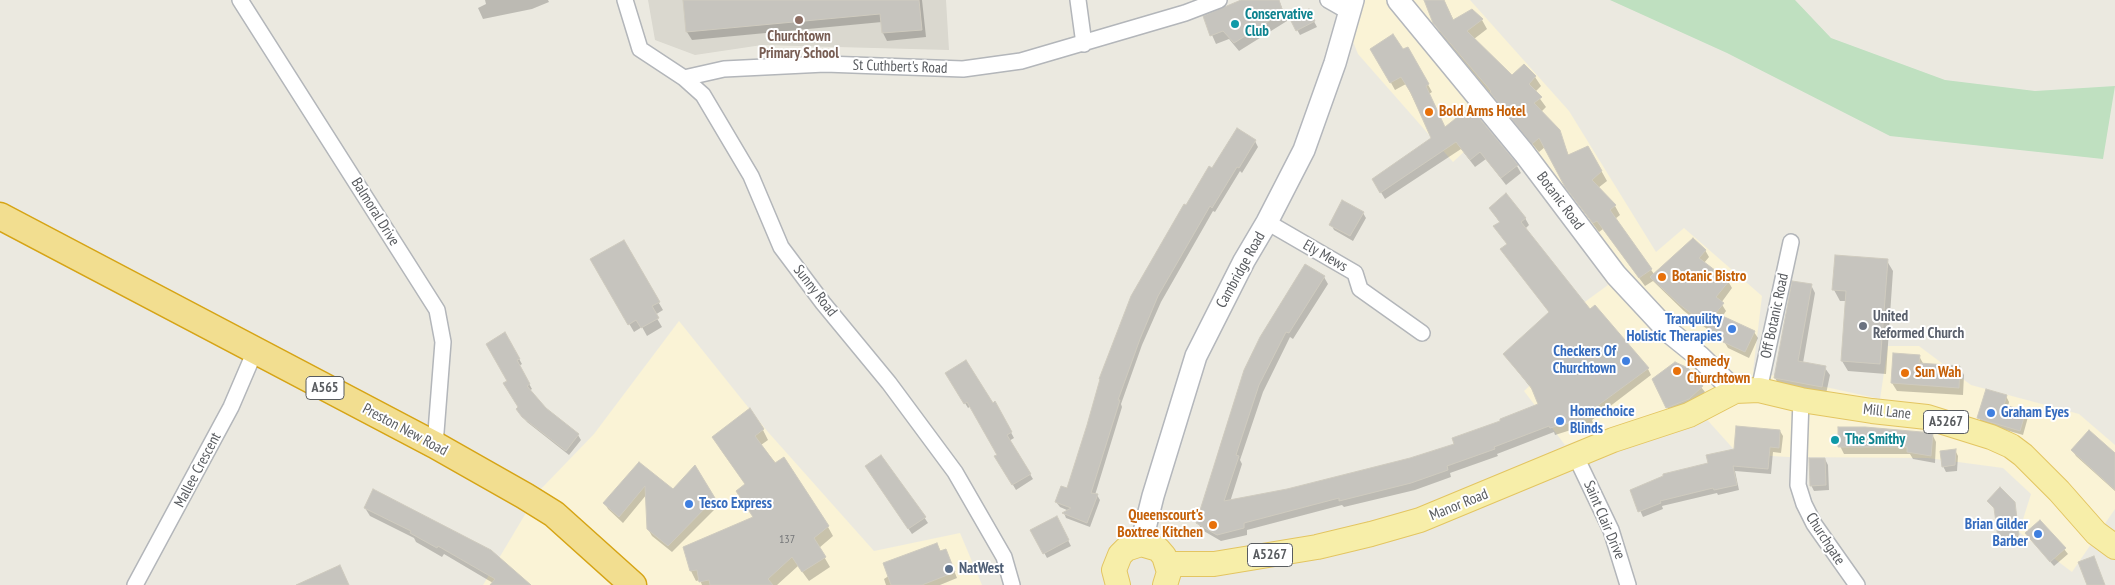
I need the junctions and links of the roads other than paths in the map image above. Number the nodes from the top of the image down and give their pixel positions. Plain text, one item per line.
1 (240, 0) edge
2 (625, 0) edge
3 (1078, 0) edge
4 (1219, 0) edge
5 (1328, 0) edge
6 (1398, 0) edge
7 (1351, 6) edge
8 (1084, 44) junction
9 (684, 78) junction
10 (0, 216) edge
11 (1267, 222) junction
12 (1791, 242) dead end
13 (1422, 333) dead end
14 (255, 351) junction
15 (1759, 390) junction
16 (1735, 391) junction
17 (1801, 400) junction
18 (435, 445) junction
19 (1576, 457) junction
20 (1141, 544) junction
21 (2115, 547) edge
22 (1166, 575) edge
23 (1110, 583) edge
24 (135, 585) edge
25 (633, 585) edge
26 (1012, 585) edge
27 (1628, 585) edge
28 (1857, 585) edge

1 - 18 street, Balmoral Drive
2 - 9 street, Sunny Road
3 - 8 street
4 - 8 street, St Cuthbert's Road
5 - 7 street
6 - 16 main road, Botanic Road
7 - 11 main road, Cambridge Road
8 - 9 street, St Cuthbert's Road
9 - 26 street, Sunny Road
10 - 14 highway, Preston New Road / A565
11 - 13 street, Ely Mews
11 - 20 main road, Cambridge Road
12 - 15 street, Off Botanic Road
14 - 18 highway, Preston New Road / A565
14 - 24 street, Mallee Crescent
15 - 16 main road, Mill Lane / A5267
15 - 17 main road, Mill Lane / A5267
16 - 19 main road, Manor Road / A5267
17 - 21 main road, Mill Lane / A5267
17 - 28 street, Churchgate
18 - 25 highway, Preston New Road / A565
19 - 22 main road, Manor Road / A5267
19 - 27 street, Saint Clair Drive
20 - 22 main road, Manor Road / A5267
20 - 23 main road

